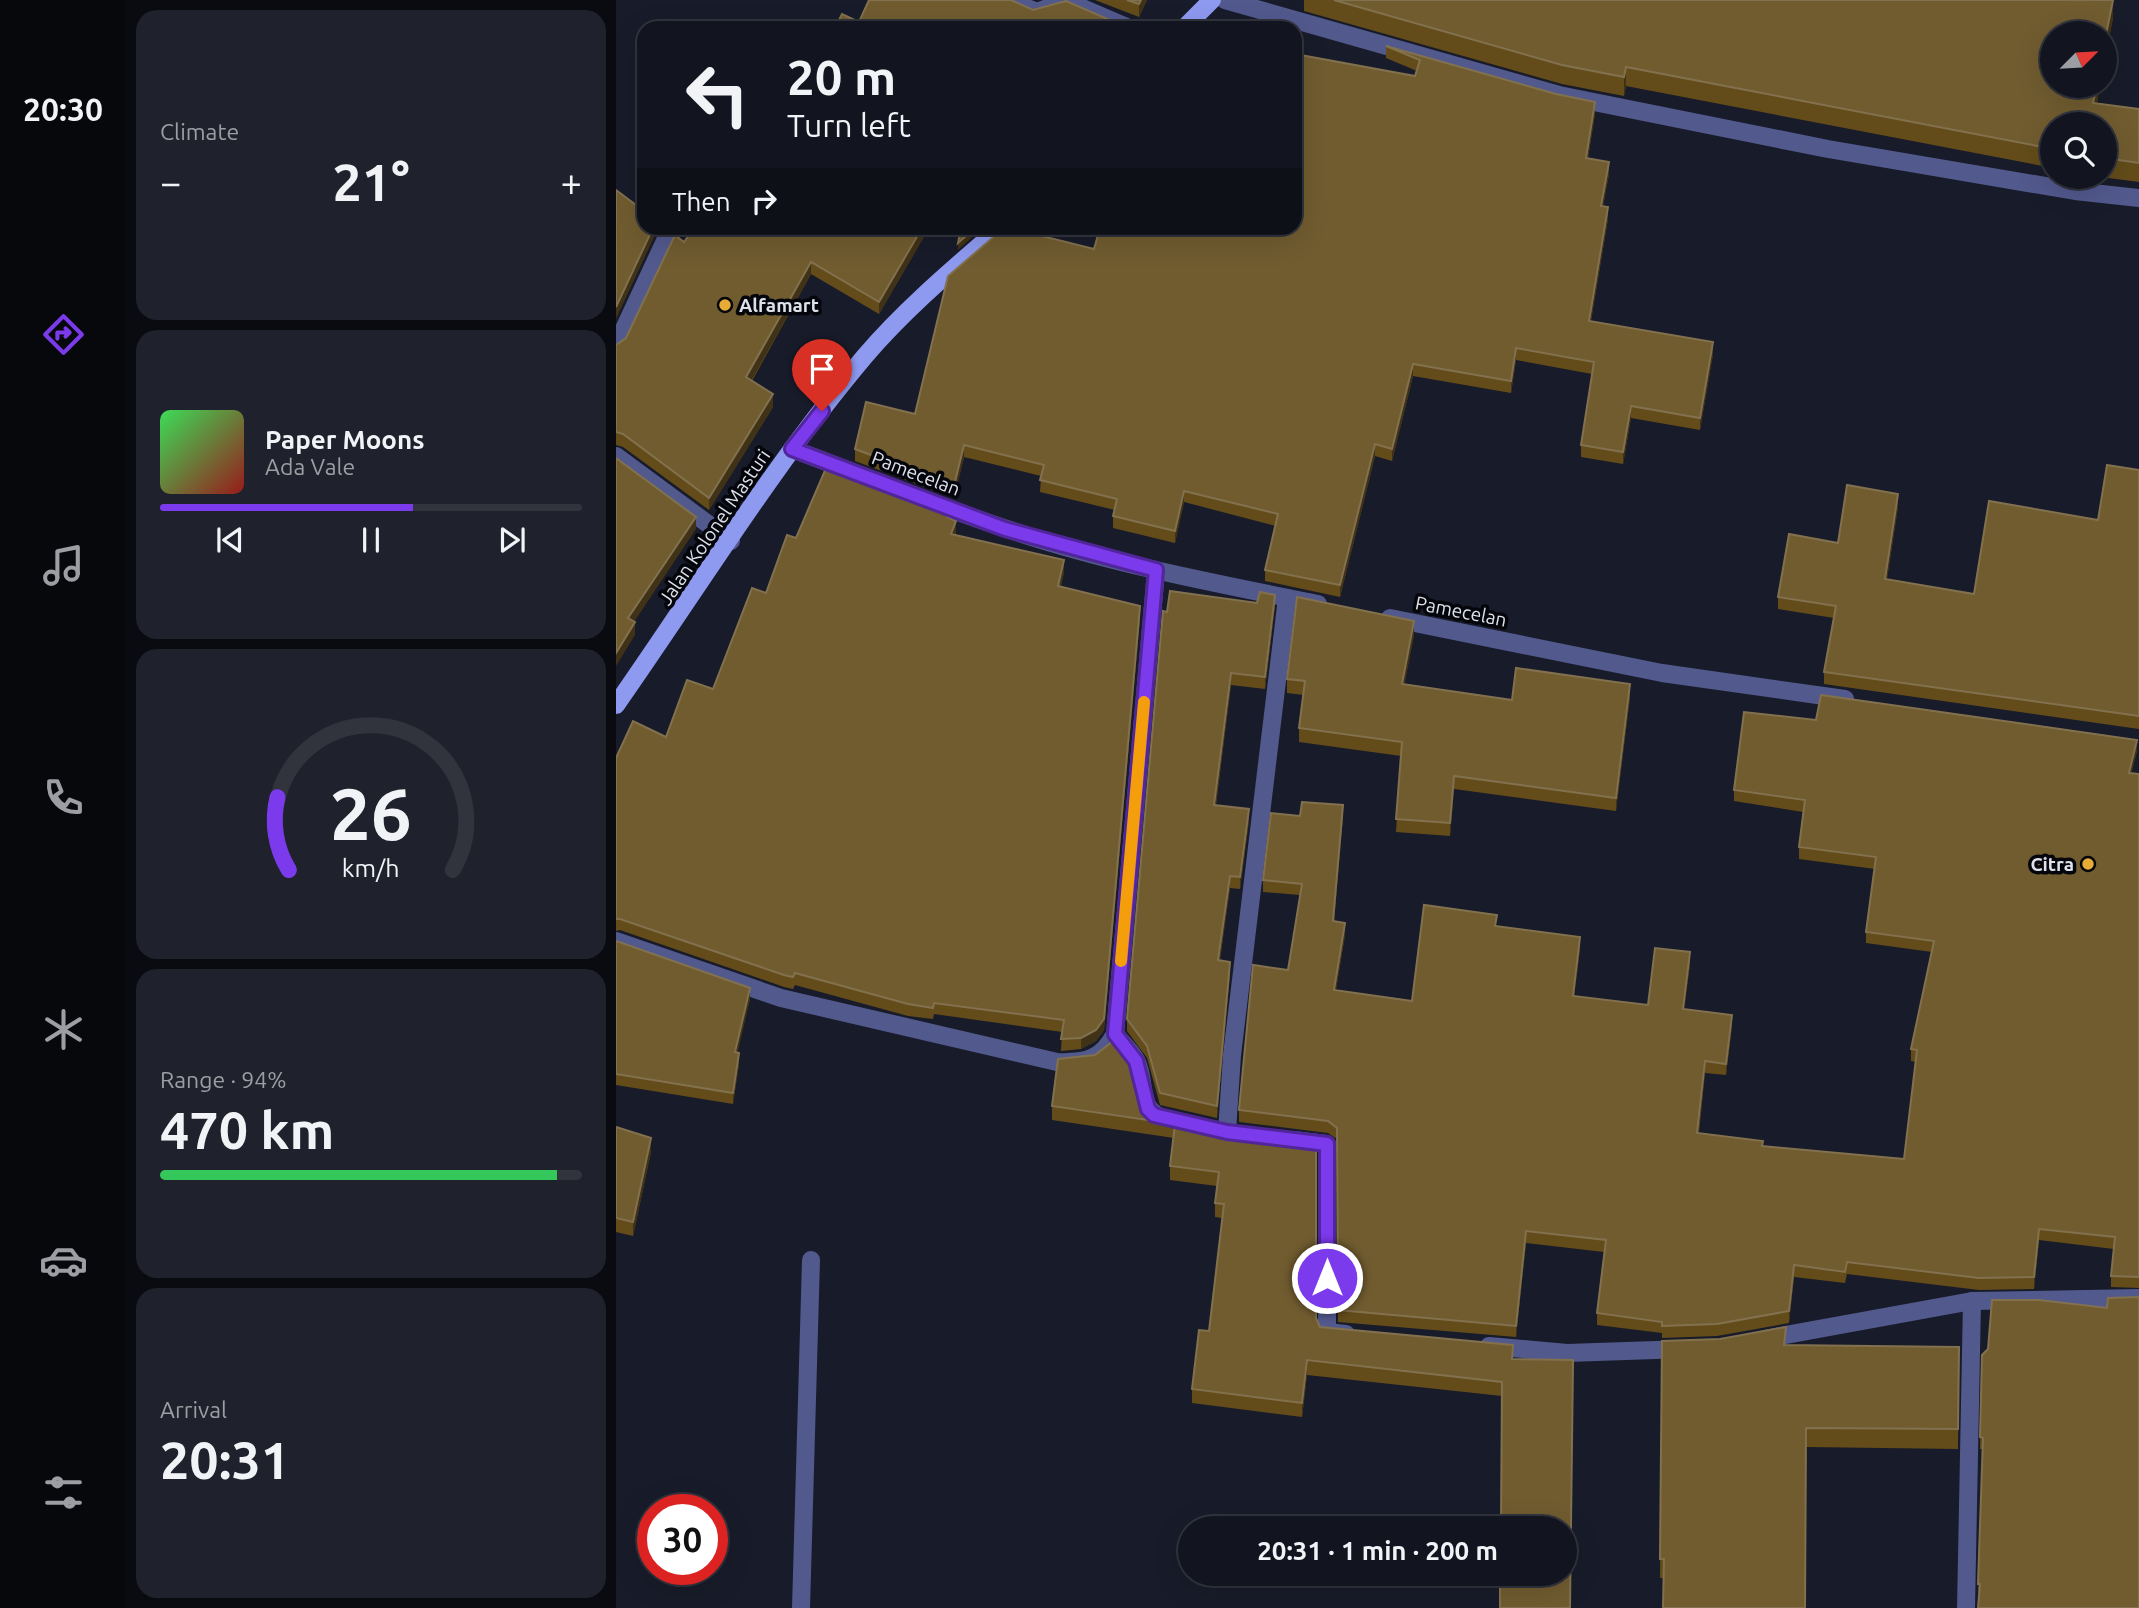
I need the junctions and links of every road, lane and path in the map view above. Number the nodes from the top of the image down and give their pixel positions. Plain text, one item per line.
1 (1008, 0) edge
2 (1212, 0) edge
3 (1224, 0) edge
4 (1113, 21) edge
5 (1191, 21) edge
6 (1298, 21) edge
7 (1302, 22) edge
8 (2139, 198) edge
9 (668, 235) edge
10 (991, 235) edge
11 (616, 346) edge
12 (792, 449) junction
13 (616, 456) edge
14 (731, 541) junction
15 (1156, 570) junction
16 (1287, 598) junction
17 (1340, 608) edge
18 (1367, 614) edge
19 (1859, 701) edge
20 (616, 705) edge
21 (616, 941) edge
22 (1115, 1034) junction
23 (1277, 1138) edge
24 (811, 1261) dead end
25 (2139, 1298) edge
26 (1972, 1301) junction
27 (1367, 1336) edge
28 (1745, 1342) edge
29 (1474, 1345) edge
30 (1704, 1348) edge
31 (801, 1608) edge
32 (1966, 1608) edge

1 - 4 street
2 - 5 main road
3 - 6 street
7 - 8 street
9 - 11 street
10 - 12 main road, Jalan Kolonel Masturi
12 - 14 main road, Jalan Kolonel Masturi
12 - 15 street, Pamecelan
13 - 14 street
14 - 20 main road, Jalan Kolonel Masturi
15 - 16 street, Pamecelan
15 - 22 street
16 - 17 street, Pamecelan
16 - 22 street
18 - 19 street, Pamecelan
21 - 22 street
23 - 27 street
24 - 31 street
25 - 26 street
26 - 28 street
26 - 32 street
29 - 30 street

